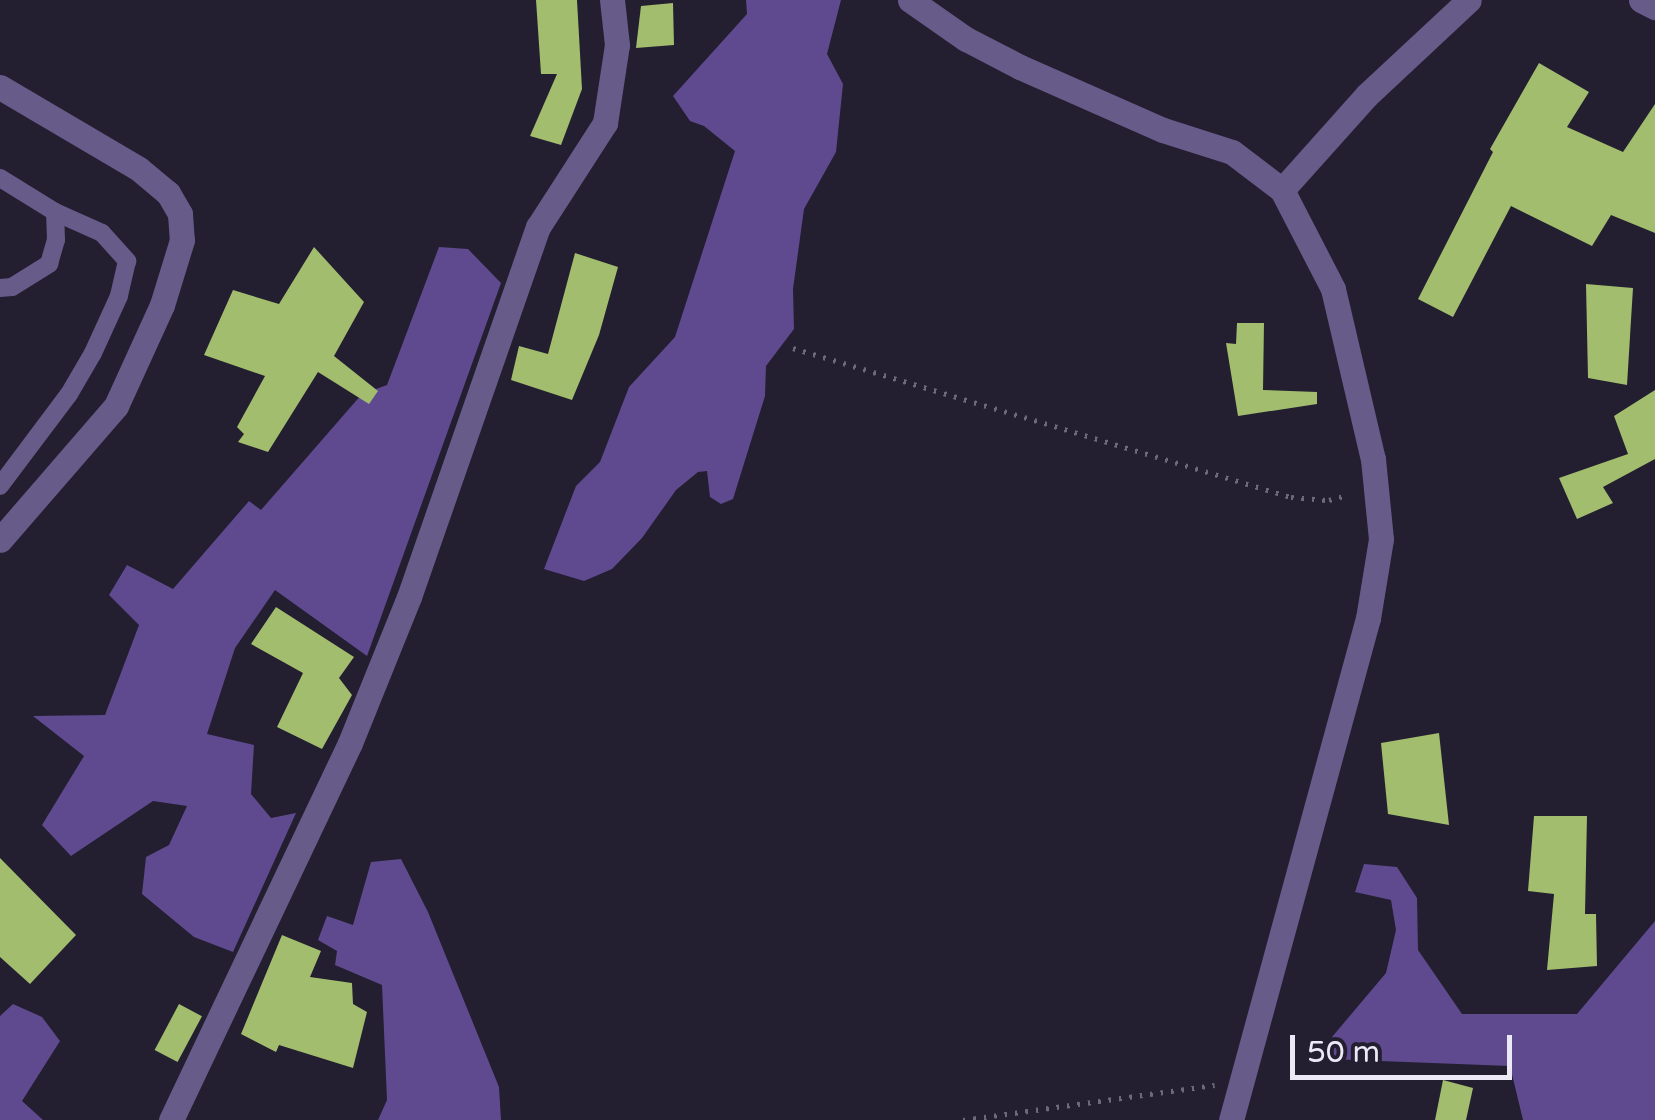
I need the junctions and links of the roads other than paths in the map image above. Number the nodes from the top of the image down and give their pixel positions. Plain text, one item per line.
1 (612, 0) edge
2 (910, 0) edge
3 (1469, 0) edge
4 (1641, 0) edge
5 (1655, 7) edge
6 (0, 88) edge
7 (0, 178) edge
8 (1282, 190) junction
9 (55, 212) junction
10 (0, 288) edge
11 (0, 486) edge
12 (0, 540) edge
13 (171, 1120) edge
14 (1231, 1120) edge

1 - 13 street
2 - 8 street
3 - 8 street
4 - 5 street
6 - 12 street
7 - 9 lane
8 - 14 street
9 - 10 lane
9 - 11 lane

